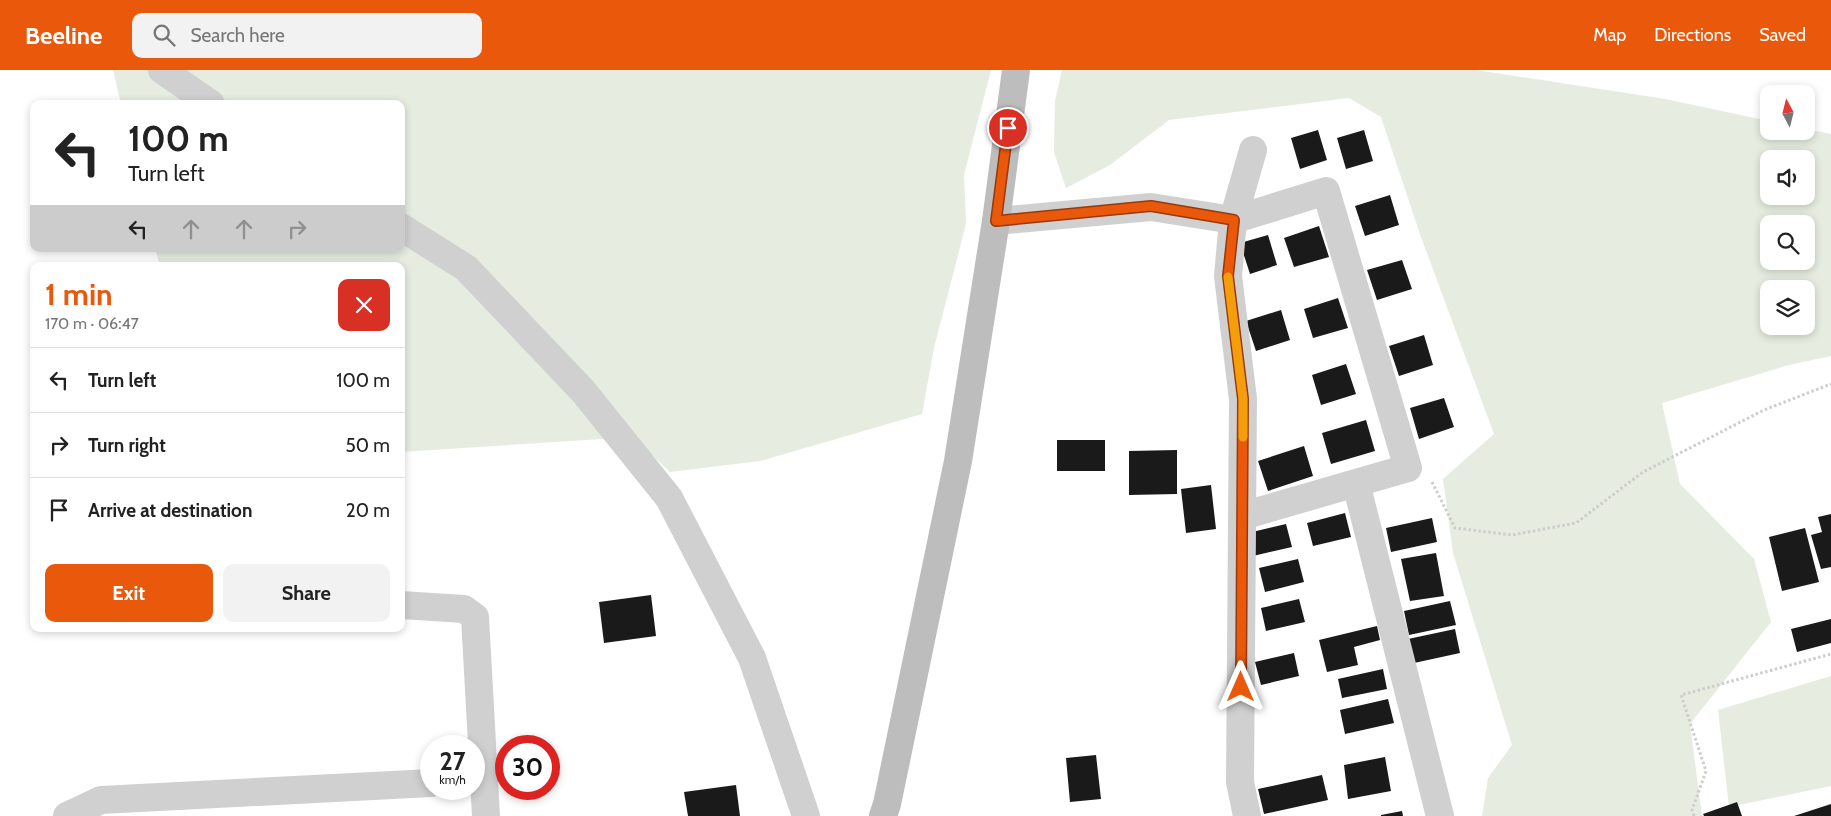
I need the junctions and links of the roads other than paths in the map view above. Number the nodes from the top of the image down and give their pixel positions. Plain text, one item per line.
1 (162, 70) edge
2 (1014, 80) edge
3 (205, 100) edge
4 (1253, 150) dead end
5 (1234, 220) junction
6 (996, 221) junction
7 (405, 230) edge
8 (1356, 483) junction
9 (1242, 516) junction
10 (405, 606) edge
11 (478, 735) edge
12 (420, 784) edge
13 (483, 800) edge
14 (67, 816) edge
15 (486, 816) edge
16 (806, 816) edge
17 (883, 816) edge
18 (1247, 816) edge
19 (1440, 816) edge

1 - 3 street
2 - 6 street
4 - 5 street
5 - 6 street
5 - 8 street
5 - 9 street
6 - 17 street
7 - 16 street
8 - 9 street
8 - 19 street
9 - 18 street
10 - 11 street
12 - 14 street
13 - 15 street

